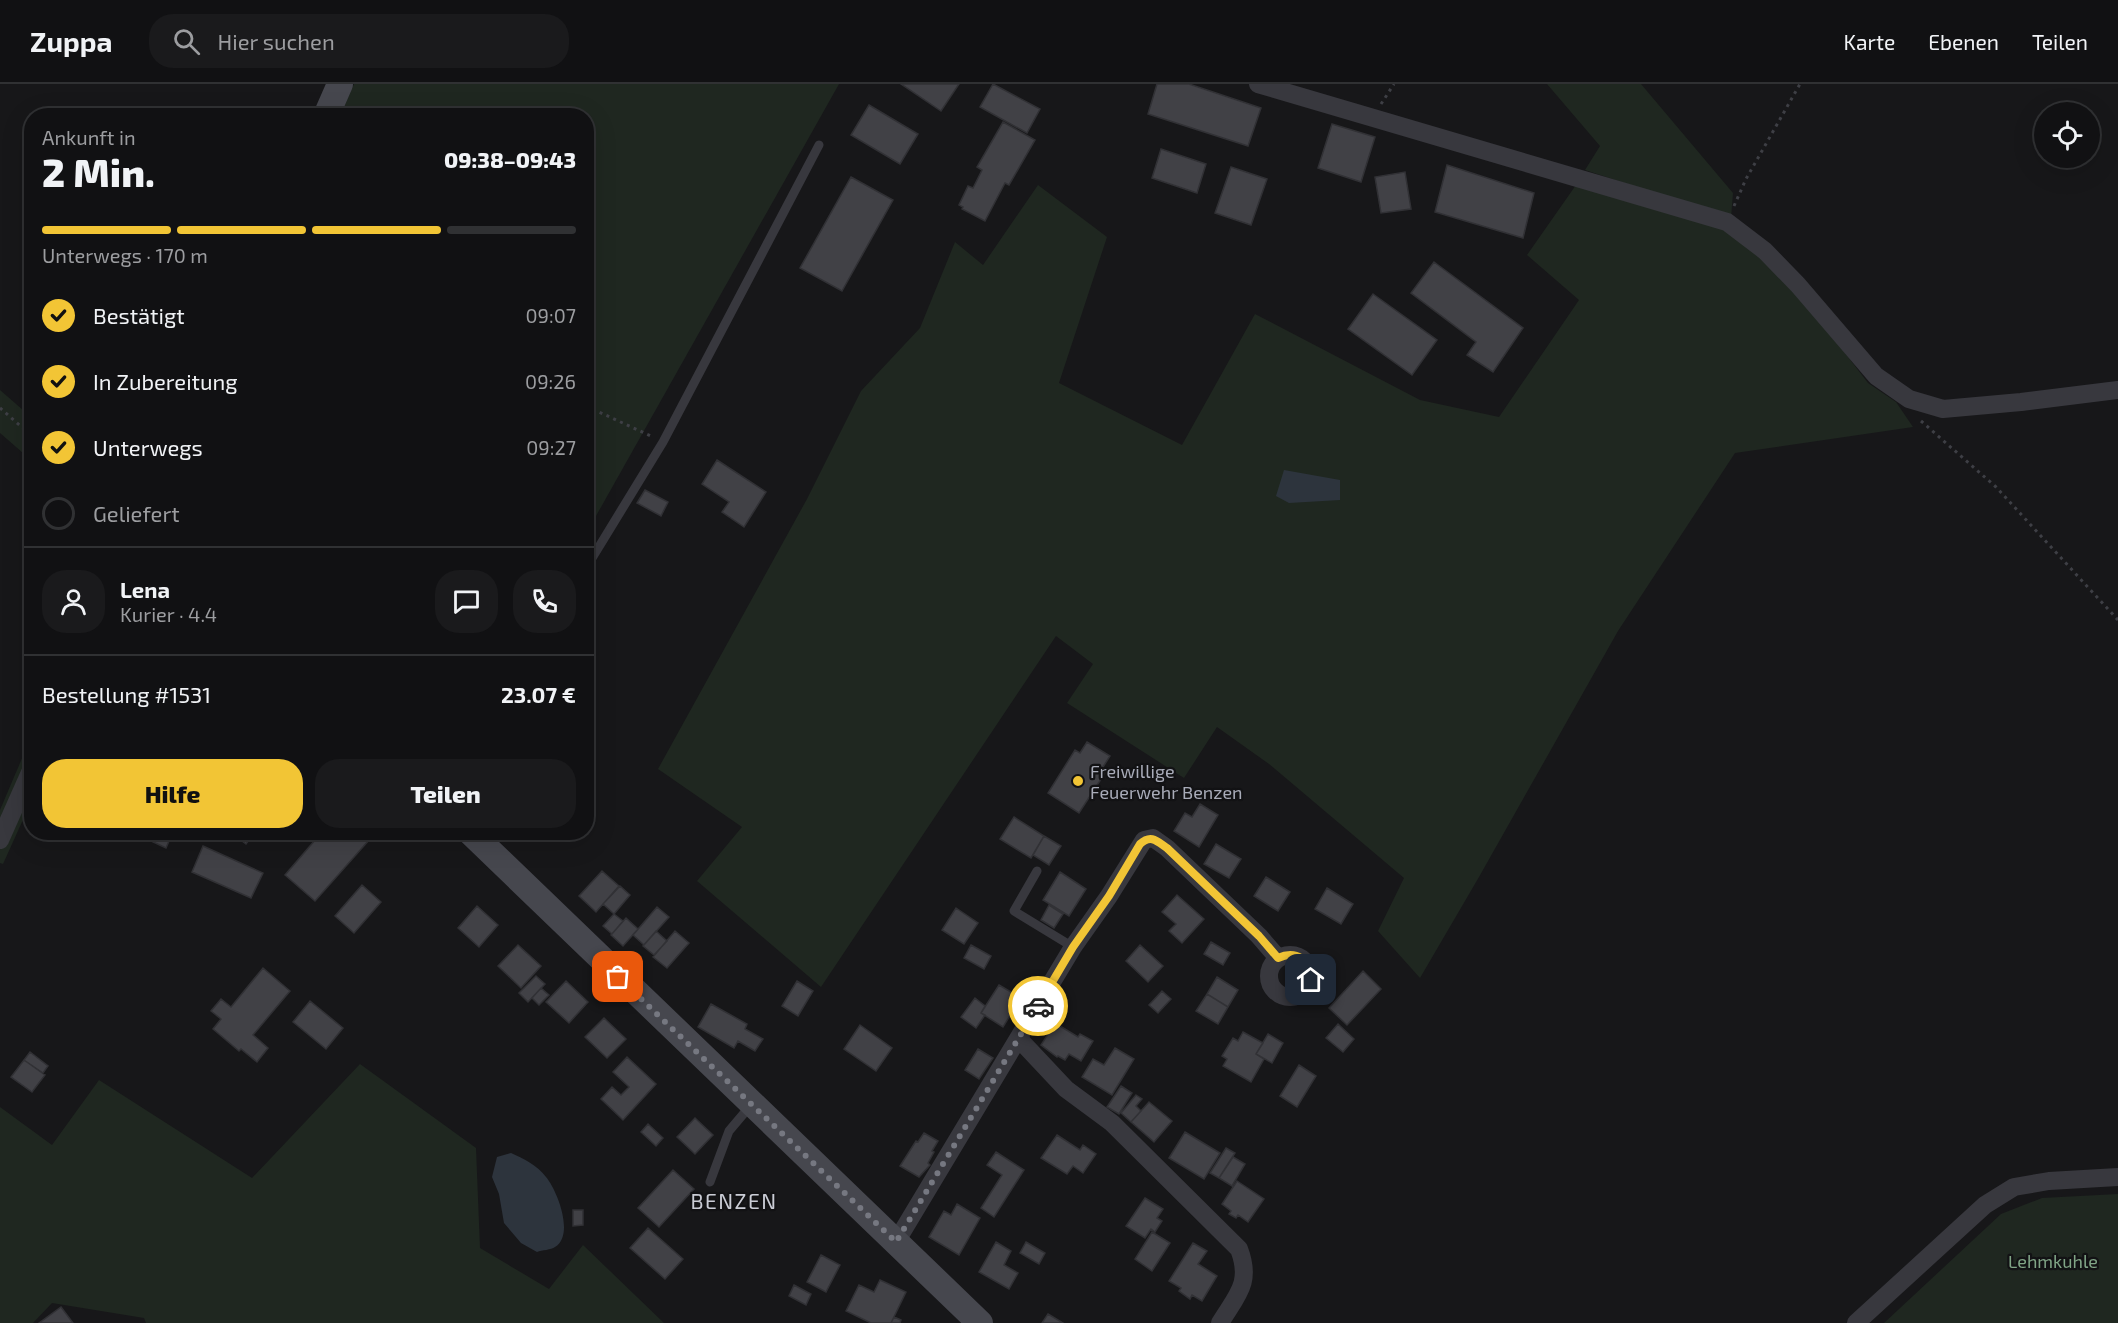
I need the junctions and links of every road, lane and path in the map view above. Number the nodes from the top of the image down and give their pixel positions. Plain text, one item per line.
1 (340, 84) edge
2 (1258, 84) edge
3 (1800, 84) edge
4 (330, 108) edge
5 (819, 145) dead end
6 (1727, 222) junction
7 (2118, 390) edge
8 (1909, 399) junction
9 (0, 408) edge
10 (594, 410) edge
11 (24, 429) edge
12 (663, 442) junction
13 (594, 555) edge
14 (2118, 620) edge
15 (24, 786) edge
16 (0, 840) edge
17 (478, 840) edge
18 (1037, 871) dead end
19 (1073, 947) junction
20 (1278, 958) dead end
21 (1019, 1039) junction
22 (751, 1105) junction
23 (2118, 1177) edge
24 (710, 1182) dead end
25 (896, 1242) junction
26 (980, 1323) edge
27 (1220, 1323) edge
28 (1856, 1323) edge

1 - 4 street
2 - 6 street
3 - 6 path
5 - 12 lane
6 - 8 street
7 - 8 street
8 - 14 path
9 - 11 path
10 - 12 path
12 - 13 lane
15 - 16 street
17 - 22 street
18 - 19 lane
19 - 20 street
19 - 21 street
21 - 25 street
21 - 27 street
22 - 24 lane
22 - 25 street
23 - 28 street
25 - 26 street

